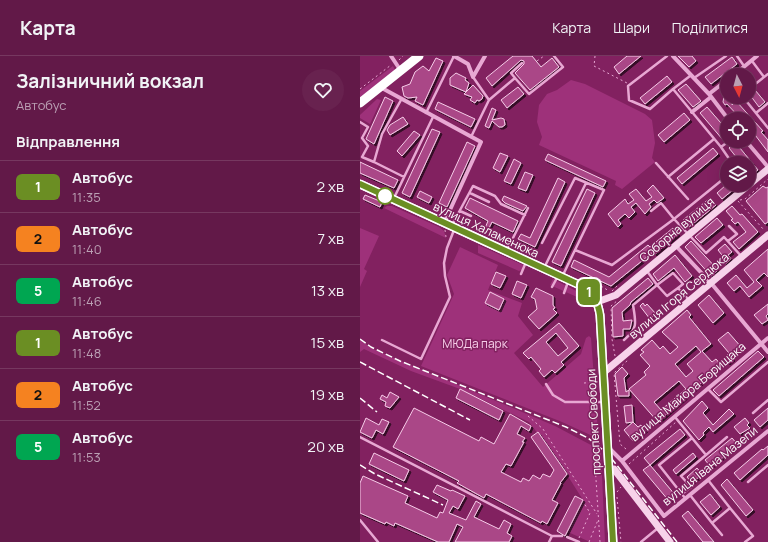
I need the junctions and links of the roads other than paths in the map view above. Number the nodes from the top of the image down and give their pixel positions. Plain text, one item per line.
1 (391, 56) edge
2 (419, 56) edge
3 (454, 56) edge
4 (486, 56) edge
5 (554, 56) edge
6 (667, 56) edge
7 (673, 56) edge
8 (726, 56) edge
9 (737, 56) edge
10 (757, 56) edge
11 (752, 61) junction
12 (522, 63) dead end
13 (744, 67) joint
14 (401, 71) junction
15 (768, 74) edge
16 (473, 76) junction
17 (692, 77) junction
18 (764, 77) junction
19 (515, 78) junction
20 (756, 83) edge
21 (379, 87) junction
22 (720, 87) edge
23 (673, 89) junction
24 (710, 96) junction
25 (401, 100) junction
26 (489, 100) junction
27 (360, 102) edge
28 (748, 104) edge
29 (768, 104) edge
30 (692, 112) junction
31 (723, 112) edge
32 (754, 112) edge
33 (426, 113) junction
34 (756, 114) joint
35 (433, 117) junction
36 (360, 122) edge
37 (768, 128) edge
38 (471, 137) junction
39 (714, 139) junction
40 (720, 146) edge
41 (752, 148) edge
42 (374, 162) junction
43 (656, 163) dead end
44 (768, 168) edge
45 (404, 177) junction
46 (668, 177) junction
47 (720, 182) edge
48 (586, 183) junction
49 (360, 184) edge
50 (470, 193) junction
51 (688, 199) dead end
52 (393, 200) junction
53 (489, 202) dead end
54 (528, 208) dead end
55 (460, 211) junction
56 (651, 211) dead end
57 (525, 215) junction
58 (471, 216) dead end
59 (674, 219) junction
60 (729, 226) dead end
61 (450, 227) junction
62 (768, 235) edge
63 (688, 236) junction
64 (728, 241) junction
65 (542, 244) dead end
66 (676, 246) junction
67 (575, 250) junction
68 (506, 252) junction
69 (742, 257) junction
70 (526, 262) junction
71 (544, 269) junction
72 (646, 270) junction
73 (521, 274) dead end
74 (563, 278) junction
75 (711, 283) junction
76 (657, 285) junction
77 (552, 287) dead end
78 (678, 288) junction
79 (564, 293) dead end
80 (690, 301) junction
81 (597, 302) junction
82 (768, 338) edge
83 (382, 340) dead end
84 (624, 340) dead end
85 (761, 344) junction
86 (768, 352) edge
87 (768, 362) edge
88 (603, 373) junction
89 (546, 384) dead end
90 (708, 389) junction
91 (768, 400) edge
92 (605, 402) junction
93 (753, 413) dead end
94 (675, 416) junction
95 (768, 431) edge
96 (360, 437) edge
97 (727, 437) dead end
98 (692, 438) junction
99 (605, 444) junction
100 (706, 455) junction
101 (622, 461) junction
102 (768, 465) edge
103 (609, 469) junction
104 (708, 480) junction
105 (748, 482) dead end
106 (682, 494) junction
107 (690, 495) junction
108 (686, 498) junction
109 (730, 508) junction
110 (360, 520) edge
111 (712, 522) junction
112 (658, 527) junction
113 (722, 535) dead end
114 (552, 536) junction
115 (562, 536) dead end
116 (567, 537) dead end
117 (378, 542) edge
118 (549, 542) edge
119 (578, 542) edge
120 (613, 542) edge
121 (641, 542) edge
122 (670, 542) edge
123 (745, 542) edge

1 - 14 street
2 - 14 highway
3 - 16 street
3 - 33 lane
4 - 16 street
5 - 19 lane
6 - 23 lane
7 - 17 street
8 - 17 lane
9 - 13 lane
10 - 11 street
11 - 13 street
11 - 18 lane
12 - 19 lane
14 - 21 highway
15 - 18 lane
16 - 26 lane
17 - 23 lane
17 - 24 street
18 - 20 lane
19 - 26 lane
21 - 25 street
21 - 27 highway
22 - 24 street
23 - 30 lane
24 - 30 street
24 - 31 street
25 - 33 street
25 - 42 lane
26 - 38 lane
28 - 32 lane
29 - 34 lane
30 - 39 lane
33 - 35 street
34 - 37 lane
35 - 38 street
35 - 45 lane
36 - 42 lane
38 - 61 street
39 - 40 lane
39 - 46 lane
41 - 44 street
42 - 45 lane
43 - 46 lane
44 - 63 street, Соборна вулиця
45 - 52 lane
46 - 51 lane
47 - 59 lane
48 - 65 lane
48 - 67 lane
48 - 71 lane
49 - 52 highway, вулиця Халаменюка
50 - 53 lane
50 - 55 lane
50 - 57 lane
52 - 61 highway, вулиця Халаменюка
54 - 57 lane
55 - 58 lane
55 - 61 lane
56 - 59 lane
57 - 68 lane
59 - 63 lane
59 - 67 lane
60 - 64 lane
61 - 68 highway, вулиця Халаменюка
61 - 83 lane
62 - 69 street, вулиця Ігоря Сердюка
63 - 64 lane
63 - 66 street, Соборна вулиця
64 - 69 lane
66 - 72 street, Соборна вулиця
66 - 75 street
67 - 74 lane
68 - 70 highway, вулиця Халаменюка
69 - 75 street, вулиця Ігоря Сердюка
70 - 71 highway, вулиця Халаменюка
70 - 73 lane
71 - 74 highway, вулиця Халаменюка
72 - 76 lane
72 - 81 street, Соборна вулиця
74 - 77 lane
74 - 79 lane
74 - 81 highway, вулиця Халаменюка
75 - 80 street, вулиця Ігоря Сердюка
75 - 85 street
76 - 78 lane
76 - 78 lane
76 - 84 lane
78 - 80 lane
80 - 88 street, вулиця Ігоря Сердюка
81 - 88 highway, проспект Свободи
82 - 85 street, вулиця Майора Борищака
85 - 86 street
85 - 90 street, вулиця Майора Борищака
87 - 90 lane
88 - 92 highway, проспект Свободи
89 - 92 lane
90 - 94 street, вулиця Майора Борищака
91 - 93 lane
92 - 99 highway, проспект Свободи
94 - 98 lane
94 - 101 street, вулиця Майора Борищака
95 - 104 street, вулиця Івана Мазепи
96 - 114 lane
97 - 100 lane
98 - 100 lane
98 - 106 lane
99 - 101 street
99 - 103 highway, проспект Свободи
100 - 106 lane
101 - 108 street, вулиця Івана Мазепи
102 - 105 lane
103 - 112 street
103 - 120 highway, проспект Свободи
104 - 107 street, вулиця Івана Мазепи
104 - 109 lane
106 - 108 lane
107 - 108 street, вулиця Івана Мазепи
107 - 111 lane
109 - 111 lane
109 - 123 lane
110 - 117 lane
111 - 113 lane
112 - 121 lane
112 - 122 street
114 - 115 lane
114 - 118 lane
116 - 119 lane

